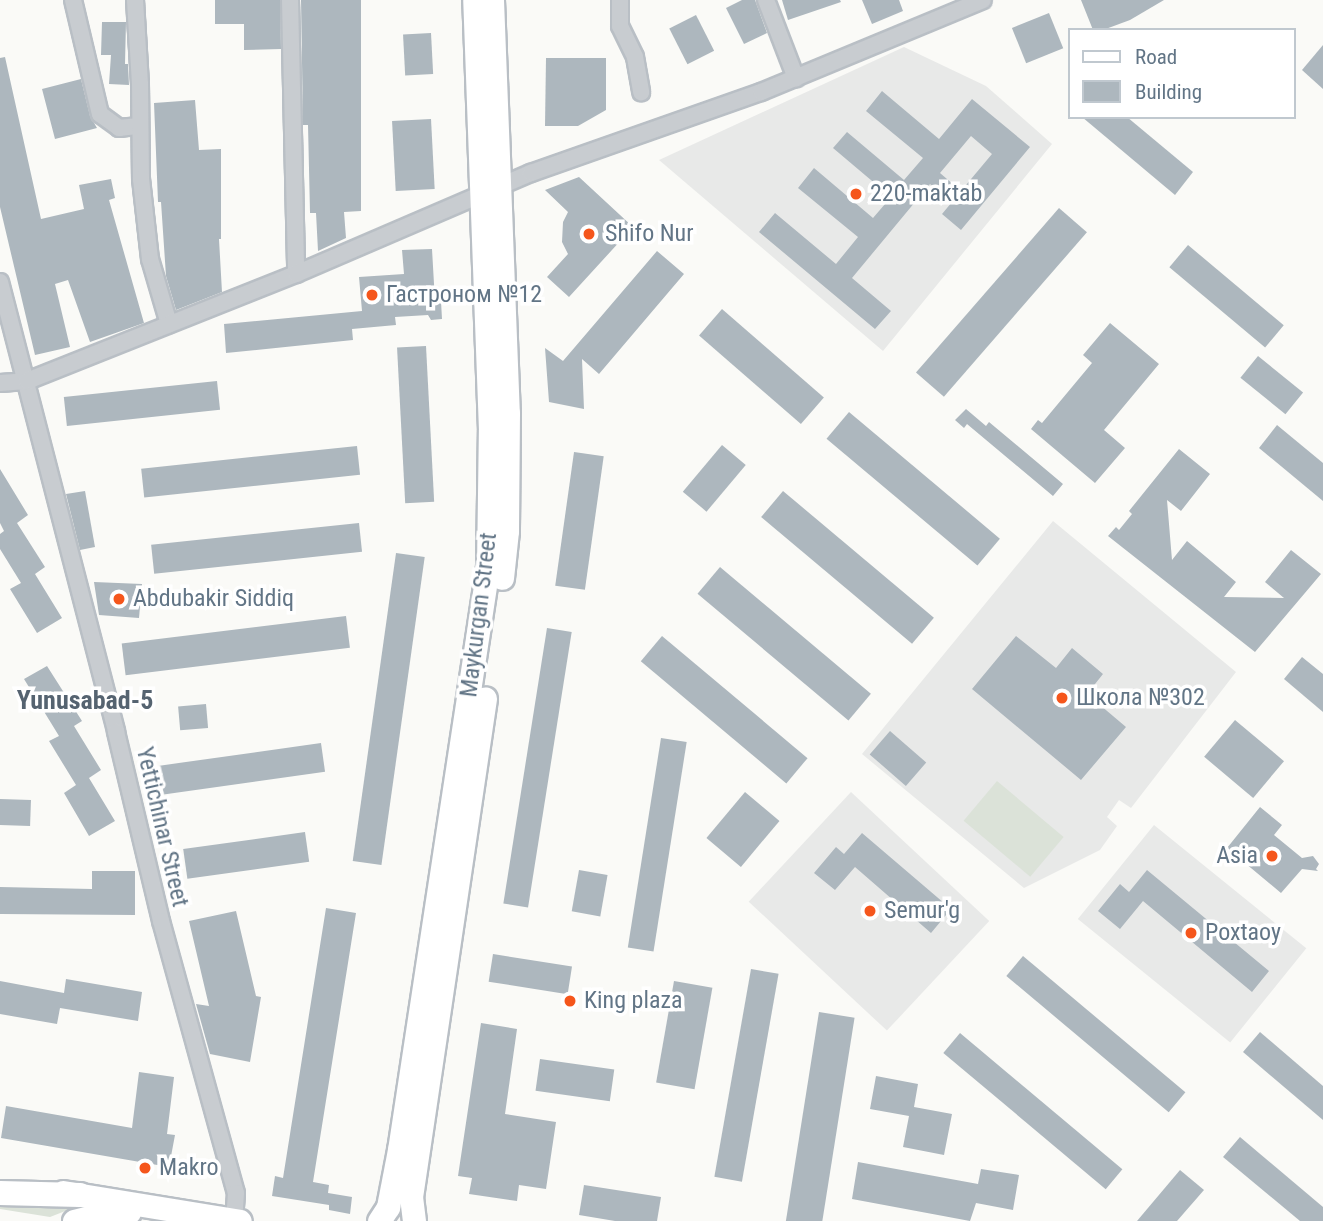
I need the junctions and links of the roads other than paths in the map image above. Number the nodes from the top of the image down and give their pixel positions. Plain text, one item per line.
1 (73, 0) edge
2 (135, 0) edge
3 (290, 0) edge
4 (474, 0) edge
5 (492, 0) edge
6 (620, 0) edge
7 (766, 0) edge
8 (983, 0) edge
9 (796, 78) junction
10 (641, 92) dead end
11 (139, 125) junction
12 (491, 190) junction
13 (296, 274) junction
14 (0, 282) edge
15 (169, 324) junction
16 (27, 381) junction
17 (0, 383) edge
18 (0, 1182) edge
19 (0, 1193) edge
20 (80, 1195) junction
21 (171, 1210) junction
22 (74, 1221) edge
23 (237, 1221) edge
24 (379, 1221) edge
25 (414, 1221) edge

1 - 11 street
2 - 11 street
3 - 13 street
4 - 12 main road, Maykurgan Street
5 - 12 main road, Maykurgan Street
6 - 10 street
7 - 9 street
8 - 9 street
9 - 12 street
11 - 15 street
12 - 13 street
12 - 24 main road, Maykurgan Street
12 - 25 main road, Maykurgan Street
13 - 15 street
14 - 16 street, Yettichinаr Street
15 - 16 street
16 - 17 street
16 - 23 street, Yettichinаr Street
18 - 20 main road
19 - 20 main road
20 - 21 main road
21 - 22 main road
21 - 23 main road

